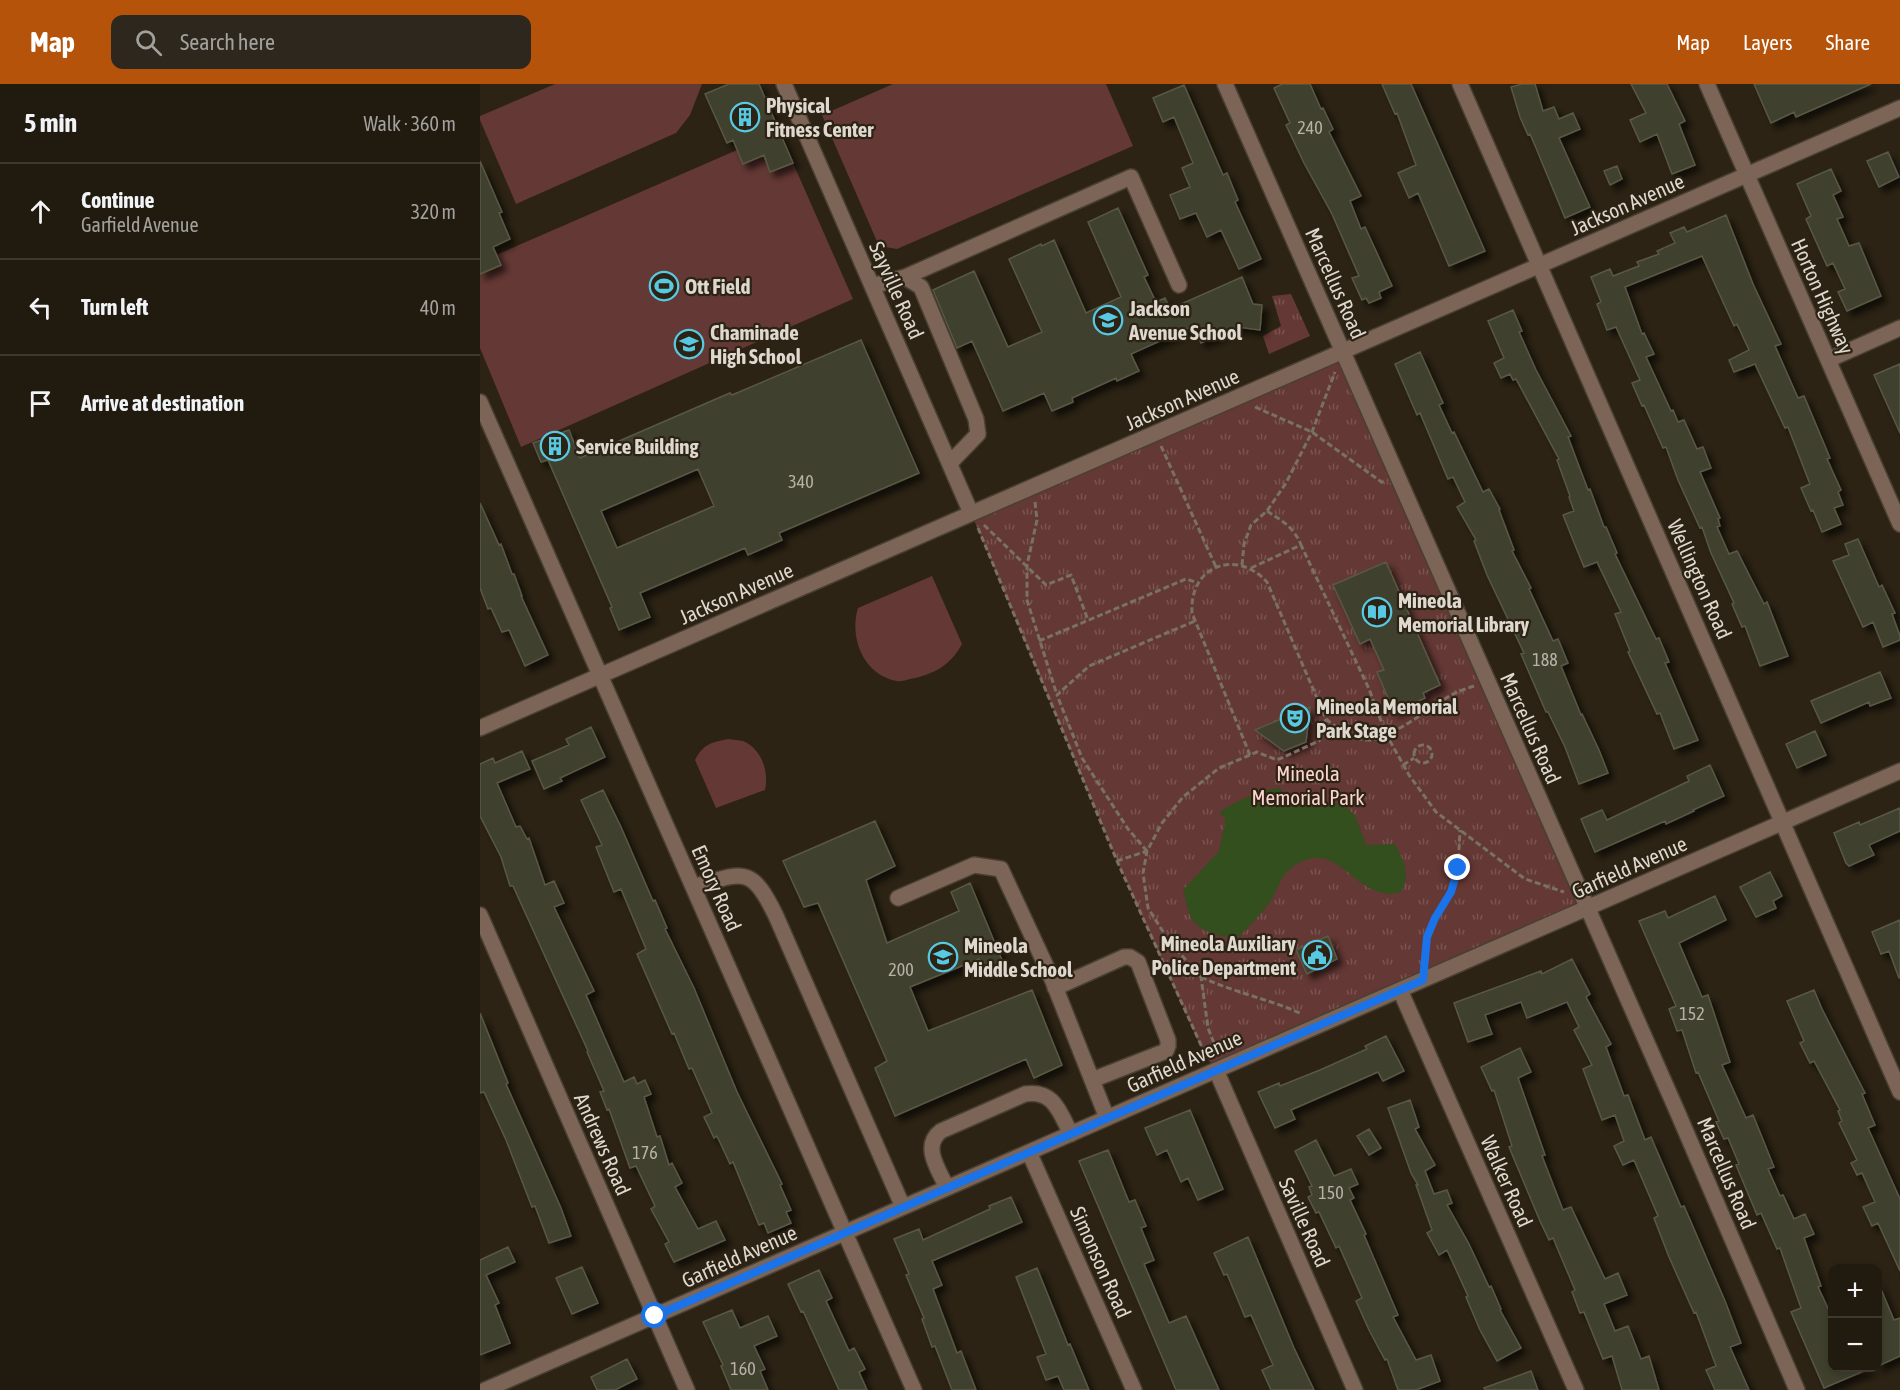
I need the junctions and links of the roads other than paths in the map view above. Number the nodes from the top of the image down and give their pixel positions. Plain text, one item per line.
1 (784, 84) edge
2 (1225, 84) edge
3 (1460, 84) edge
4 (1707, 84) edge
5 (1900, 108) edge
6 (1747, 175) junction
7 (1540, 265) junction
8 (905, 277) junction
9 (1179, 285) dead end
10 (872, 286) junction
11 (1900, 328) edge
12 (1343, 351) junction
13 (1828, 360) junction
14 (480, 402) edge
15 (950, 463) junction
16 (971, 513) junction
17 (1900, 524) edge
18 (600, 675) junction
19 (480, 728) edge
20 (1900, 771) edge
21 (1783, 822) junction
22 (693, 887) junction
23 (898, 898) dead end
24 (1584, 904) junction
25 (480, 915) edge
26 (1055, 988) junction
27 (1400, 990) junction
28 (1220, 1069) junction
29 (1092, 1080) junction
30 (1900, 1092) edge
31 (1107, 1118) junction
32 (1071, 1134) junction
33 (1029, 1152) junction
34 (947, 1188) junction
35 (903, 1207) junction
36 (845, 1233) junction
37 (655, 1316) junction
38 (484, 1390) edge
39 (687, 1390) edge
40 (914, 1390) edge
41 (1134, 1390) edge
42 (1355, 1390) edge
43 (1576, 1390) edge
44 (1797, 1390) edge

1 - 10 street, Sayville Road
2 - 12 street, Marcellus Road
3 - 7 street, Wellington Road
4 - 6 street, Horton Highway
5 - 6 street, Jackson Avenue
6 - 7 street, Jackson Avenue
6 - 13 street, Horton Highway
7 - 12 street, Jackson Avenue
7 - 21 street, Wellington Road
8 - 9 street
8 - 10 street
8 - 15 street
10 - 15 street, Sayville Road
11 - 13 street
12 - 16 street, Jackson Avenue
12 - 24 street, Marcellus Road
13 - 17 street, Horton Highway
14 - 18 street, Emory Road
15 - 16 street, Sayville Road
16 - 18 street, Jackson Avenue
18 - 19 street, Jackson Avenue
18 - 22 street, Emory Road
20 - 21 street, Garfield Avenue
21 - 24 street, Garfield Avenue
21 - 30 street, Wellington Road
22 - 35 street
22 - 36 street, Emory Road
23 - 26 street
24 - 27 street, Garfield Avenue
24 - 44 street, Marcellus Road
25 - 37 street, Andrews Road
26 - 29 street
26 - 29 street
27 - 28 street, Garfield Avenue
27 - 43 street, Walker Road
28 - 31 street, Garfield Avenue
28 - 42 street, Saville Road
29 - 31 street
31 - 32 street, Garfield Avenue
32 - 33 street, Garfield Avenue
32 - 34 street
33 - 34 street, Garfield Avenue
33 - 41 street, Simonson Road
34 - 35 street, Garfield Avenue
35 - 36 street, Garfield Avenue
36 - 37 street, Garfield Avenue
36 - 40 street, Emory Road
37 - 38 street, Garfield Avenue
37 - 39 street, Andrews Road

